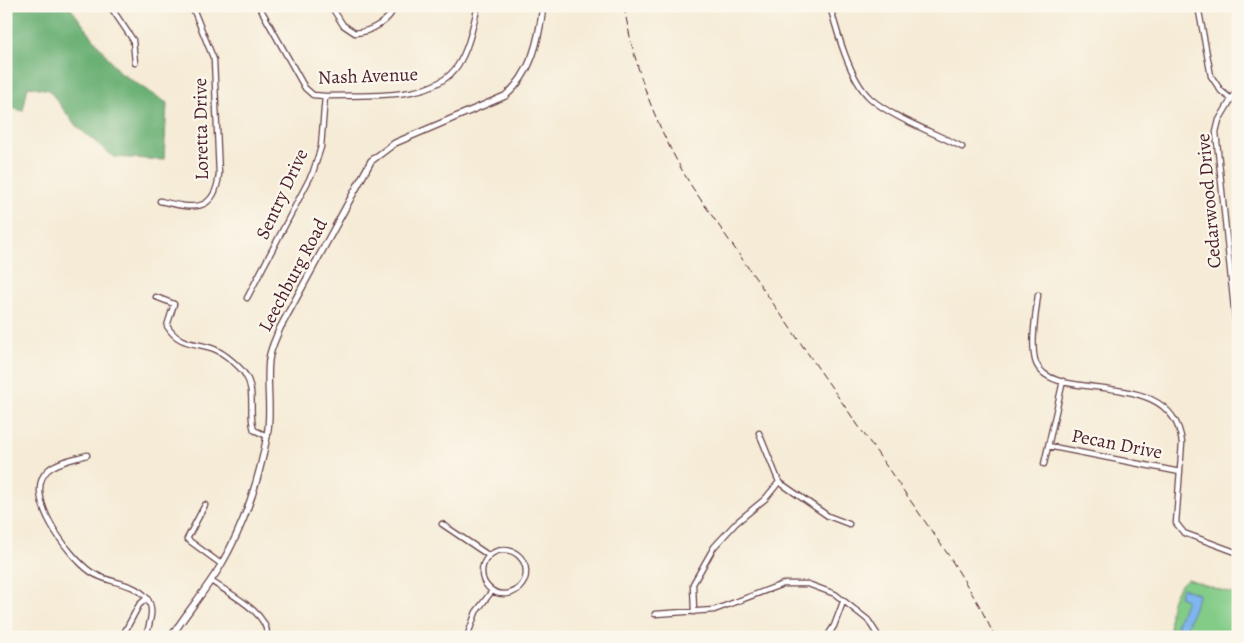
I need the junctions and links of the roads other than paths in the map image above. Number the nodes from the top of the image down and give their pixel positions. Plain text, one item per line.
1 (110, 6) edge
2 (192, 6) edge
3 (259, 6) edge
4 (331, 6) edge
5 (394, 6) edge
6 (478, 6) edge
7 (543, 6) edge
8 (830, 6) edge
9 (1198, 6) edge
10 (135, 62) dead end
11 (1238, 88) edge
12 (325, 96) junction
13 (1231, 99) junction
14 (962, 147) dead end
15 (160, 201) dead end
16 (1038, 295) dead end
17 (156, 297) dead end
18 (247, 298) dead end
19 (1238, 348) edge
20 (1062, 381) junction
21 (760, 433) dead end
22 (267, 436) junction
23 (1048, 446) junction
24 (87, 455) dead end
25 (1044, 464) dead end
26 (1180, 472) junction
27 (780, 482) junction
28 (205, 505) dead end
29 (442, 524) dead end
30 (848, 524) dead end
31 (1238, 553) edge
32 (488, 555) junction
33 (221, 564) junction
34 (211, 581) junction
35 (492, 591) junction
36 (147, 598) junction
37 (843, 602) junction
38 (694, 612) junction
39 (655, 614) dead end
40 (122, 637) edge
41 (146, 637) edge
42 (171, 637) edge
43 (267, 637) edge
44 (467, 637) edge
45 (827, 637) edge
46 (879, 637) edge

1 - 10 street
2 - 15 street, Loretta Drive
3 - 12 street, Nash Avenue
4 - 5 street
6 - 12 street, Nash Avenue
7 - 22 street, Leechburg Road
8 - 14 street
9 - 13 street
11 - 13 street, Cedarwood Drive
12 - 18 street, Sentry Drive
13 - 19 street, Cedarwood Drive
16 - 20 street
17 - 22 street
20 - 23 street
20 - 26 street
21 - 27 street
22 - 33 street, Leechburg Road
23 - 25 street
23 - 26 street, Pecan Drive
24 - 36 street
26 - 31 street
27 - 30 street
27 - 38 street
28 - 33 street
29 - 32 street
32 - 35 street
32 - 35 street
33 - 34 street, Leechburg Road
34 - 42 street, Leechburg Road
34 - 43 street
35 - 44 street
36 - 40 street
36 - 41 street
37 - 38 street
37 - 45 street
37 - 46 street
38 - 39 street

